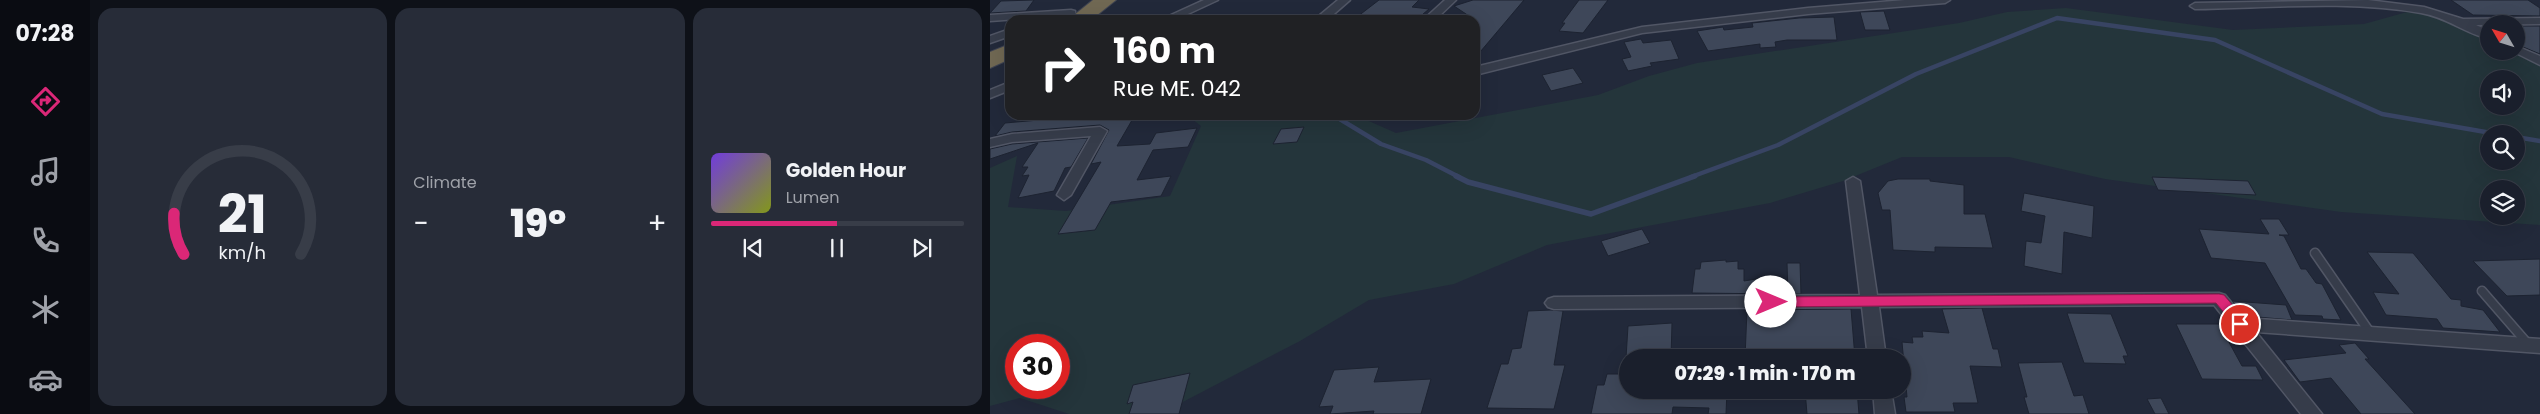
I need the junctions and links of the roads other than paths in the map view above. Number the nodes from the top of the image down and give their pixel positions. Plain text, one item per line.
1 (1088, 0) edge
2 (1106, 0) edge
3 (1213, 0) edge
4 (1345, 0) edge
5 (1451, 0) edge
6 (1945, 0) edge
7 (1899, 2) edge
8 (2245, 2) edge
9 (2364, 2) edge
10 (2195, 6) dead end
11 (1066, 15) edge
12 (1068, 15) edge
13 (1178, 15) edge
14 (1326, 15) edge
15 (1434, 15) edge
16 (990, 18) edge
17 (1005, 18) edge
18 (2540, 21) edge
19 (2461, 22) junction
20 (2480, 32) edge
21 (1005, 34) edge
22 (990, 40) edge
23 (1005, 53) edge
24 (2525, 54) edge
25 (990, 61) edge
26 (2540, 61) edge
27 (1005, 64) edge
28 (1480, 70) edge
29 (990, 72) edge
30 (1005, 88) edge
31 (990, 94) edge
32 (990, 143) edge
33 (1853, 180) dead end
34 (1064, 195) dead end
35 (2315, 253) dead end
36 (2482, 291) dead end
37 (1870, 302) junction
38 (1554, 303) dead end
39 (2240, 324) junction
40 (2371, 334) junction
41 (2534, 346) edge
42 (1876, 349) edge
43 (1883, 399) edge
44 (1885, 414) edge
45 (2312, 414) edge

1 - 11 highway
2 - 12 highway
3 - 13 street
4 - 14 street
5 - 15 street
6 - 7 street
7 - 28 street
8 - 9 street
8 - 10 street
9 - 19 street
16 - 17 street
18 - 19 street
19 - 20 street
21 - 22 street
23 - 25 highway
24 - 26 street
27 - 29 highway
30 - 31 street
32 - 34 street
33 - 37 street
35 - 40 lane
36 - 41 lane
37 - 38 street
37 - 39 street
37 - 42 street
39 - 40 street
39 - 45 street
40 - 41 street
43 - 44 street

